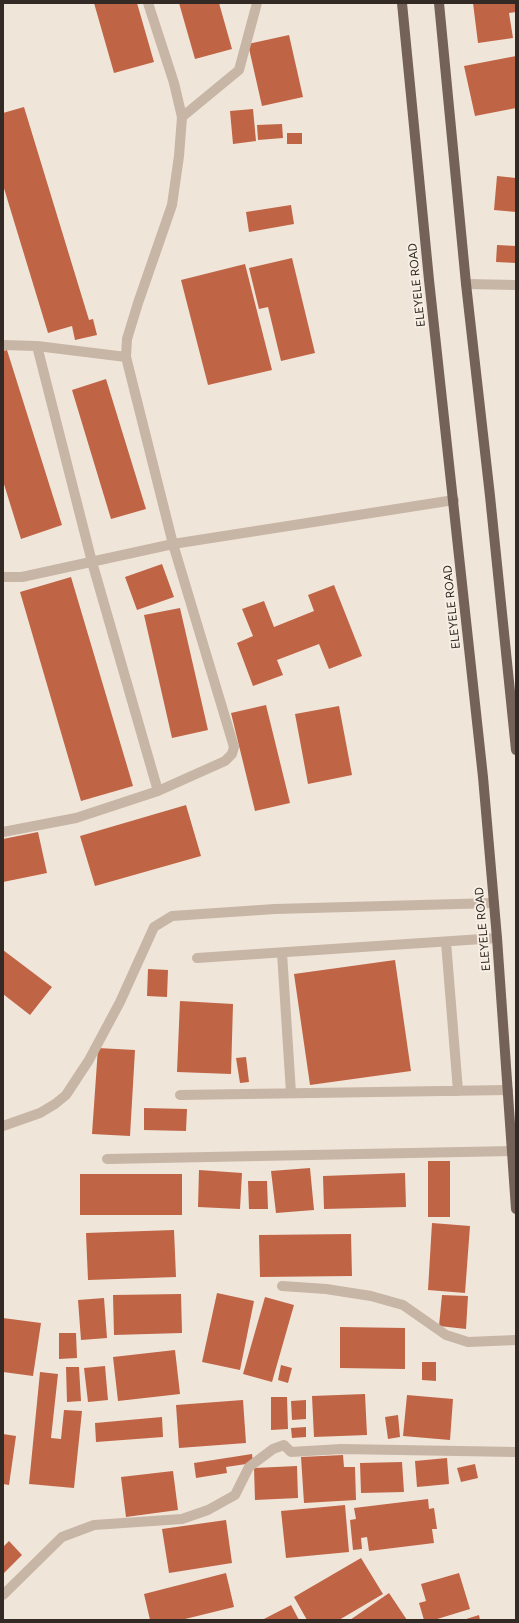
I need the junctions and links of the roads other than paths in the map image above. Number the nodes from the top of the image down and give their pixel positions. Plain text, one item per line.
1 (148, 3) edge
2 (257, 3) edge
3 (402, 3) edge
4 (439, 3) edge
5 (182, 117) junction
6 (466, 284) junction
7 (516, 286) edge
8 (3, 345) edge
9 (37, 346) junction
10 (126, 357) junction
11 (454, 500) junction
12 (172, 544) junction
13 (92, 562) junction
14 (3, 578) edge
15 (516, 750) edge
16 (158, 791) junction
17 (3, 832) edge
18 (494, 903) junction
19 (497, 938) junction
20 (446, 942) junction
21 (282, 952) junction
22 (197, 958) dead end
23 (508, 1090) junction
24 (458, 1091) junction
25 (291, 1093) junction
26 (180, 1094) dead end
27 (3, 1126) edge
28 (512, 1151) junction
29 (107, 1159) dead end
30 (516, 1209) edge
31 (282, 1286) dead end
32 (516, 1340) edge
33 (516, 1452) edge
34 (3, 1595) edge

1 - 5 street
2 - 5 street
3 - 11 main road, ELEYELE ROAD
4 - 6 main road
5 - 10 street
6 - 7 street
6 - 15 main road
8 - 9 street
9 - 10 street
9 - 13 street
10 - 12 street
11 - 12 street
11 - 18 main road, ELEYELE ROAD
12 - 13 street
12 - 16 street
13 - 14 street
13 - 16 street
16 - 17 street
18 - 19 main road, ELEYELE ROAD
18 - 27 street
19 - 20 street
19 - 23 main road, ELEYELE ROAD
20 - 21 street
20 - 24 street
21 - 22 street
21 - 25 street
23 - 24 street
23 - 28 main road, ELEYELE ROAD
24 - 25 street
25 - 26 street
28 - 29 street
28 - 30 main road, ELEYELE ROAD
31 - 32 street
33 - 34 street

